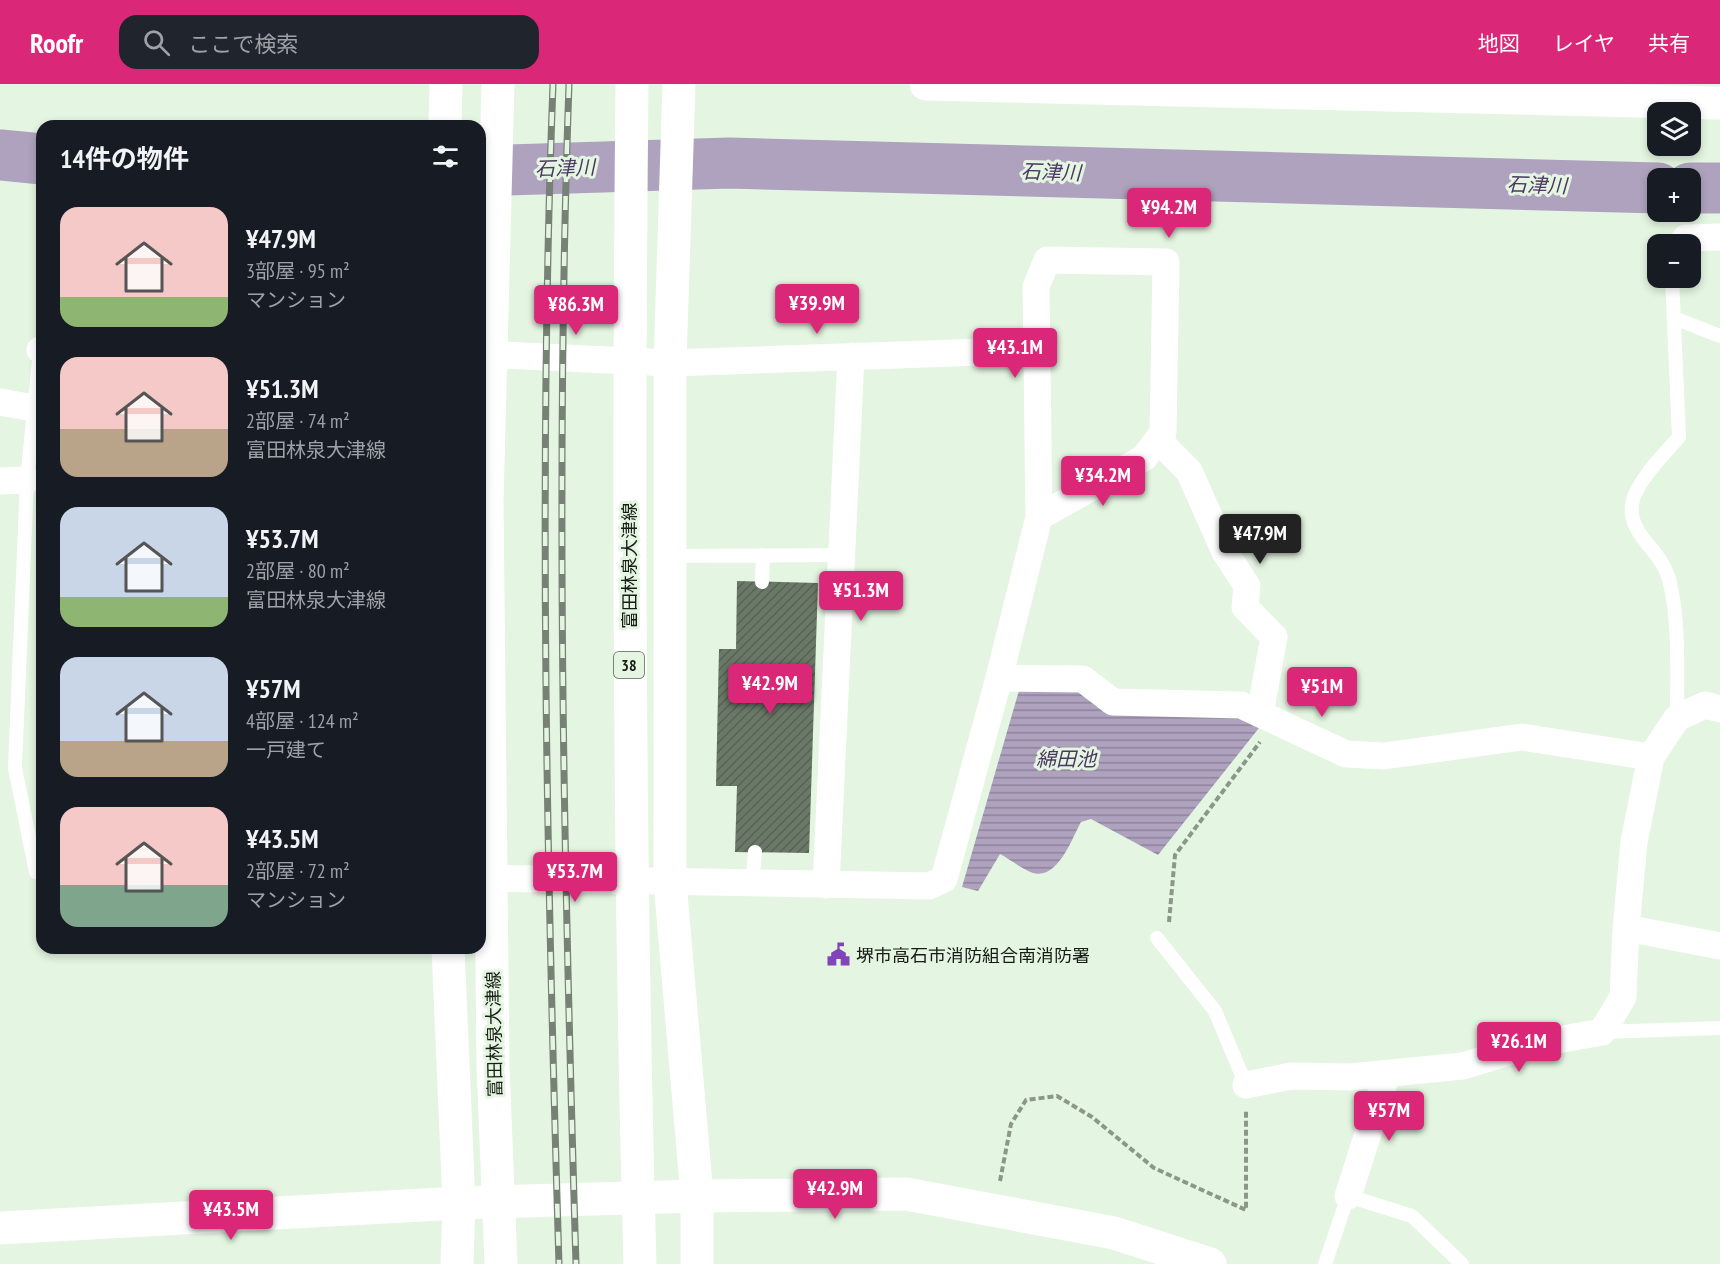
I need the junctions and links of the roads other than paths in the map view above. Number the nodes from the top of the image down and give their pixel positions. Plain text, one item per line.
1 (498, 84) edge
2 (632, 84) edge
3 (927, 84) edge
4 (678, 96) edge
5 (1720, 103) edge
6 (1720, 237) edge
7 (1701, 238) edge
8 (1672, 288) edge
9 (1674, 318) junction
10 (1720, 336) edge
11 (1037, 351) junction
12 (486, 354) edge
13 (851, 356) junction
14 (670, 363) junction
15 (36, 391) edge
16 (0, 402) edge
17 (34, 408) junction
18 (1158, 440) junction
19 (27, 480) junction
20 (0, 481) edge
21 (1039, 517) junction
22 (670, 555) junction
23 (764, 555) junction
24 (842, 555) junction
25 (762, 582) dead end
26 (999, 678) junction
27 (1720, 709) edge
28 (1268, 717) junction
29 (1677, 718) junction
30 (1651, 757) junction
31 (755, 852) dead end
32 (36, 872) edge
33 (486, 878) edge
34 (670, 882) junction
35 (752, 884) junction
36 (826, 885) junction
37 (1626, 928) junction
38 (1157, 938) dead end
39 (1720, 946) edge
40 (448, 954) edge
41 (1720, 1028) edge
42 (1602, 1032) junction
43 (1387, 1074) junction
44 (1246, 1085) joint
45 (697, 1196) junction
46 (1348, 1196) junction
47 (459, 1203) junction
48 (0, 1228) edge
49 (639, 1255) edge
50 (501, 1258) edge
51 (457, 1264) edge
52 (697, 1264) edge
53 (1210, 1264) edge
54 (1325, 1264) edge
55 (1462, 1264) edge

1 - 50 main road, 富田林泉大津線
2 - 49 main road, 富田林泉大津線 / 38
3 - 5 main road
4 - 14 main road
6 - 7 street
8 - 9 lane
9 - 10 lane
9 - 29 lane
11 - 13 street
11 - 18 street
11 - 21 street
12 - 14 street
13 - 14 street
13 - 24 street
14 - 22 main road
15 - 17 lane
16 - 17 street
17 - 19 lane
18 - 21 street
18 - 28 street
19 - 20 street
19 - 32 lane
21 - 26 street
22 - 23 lane
22 - 34 main road
23 - 24 lane
23 - 25 lane
24 - 36 street
26 - 28 street
26 - 36 street
27 - 29 street
28 - 30 street
29 - 30 street
30 - 37 street
31 - 35 lane
33 - 34 street
34 - 35 street
34 - 45 main road
35 - 36 street
37 - 39 street
37 - 42 street
38 - 44 lane
40 - 47 main road
41 - 42 lane
42 - 43 street
43 - 44 street
43 - 46 street
45 - 47 main road
45 - 52 main road
45 - 53 main road
46 - 54 lane
46 - 55 lane
47 - 48 main road
47 - 51 main road

